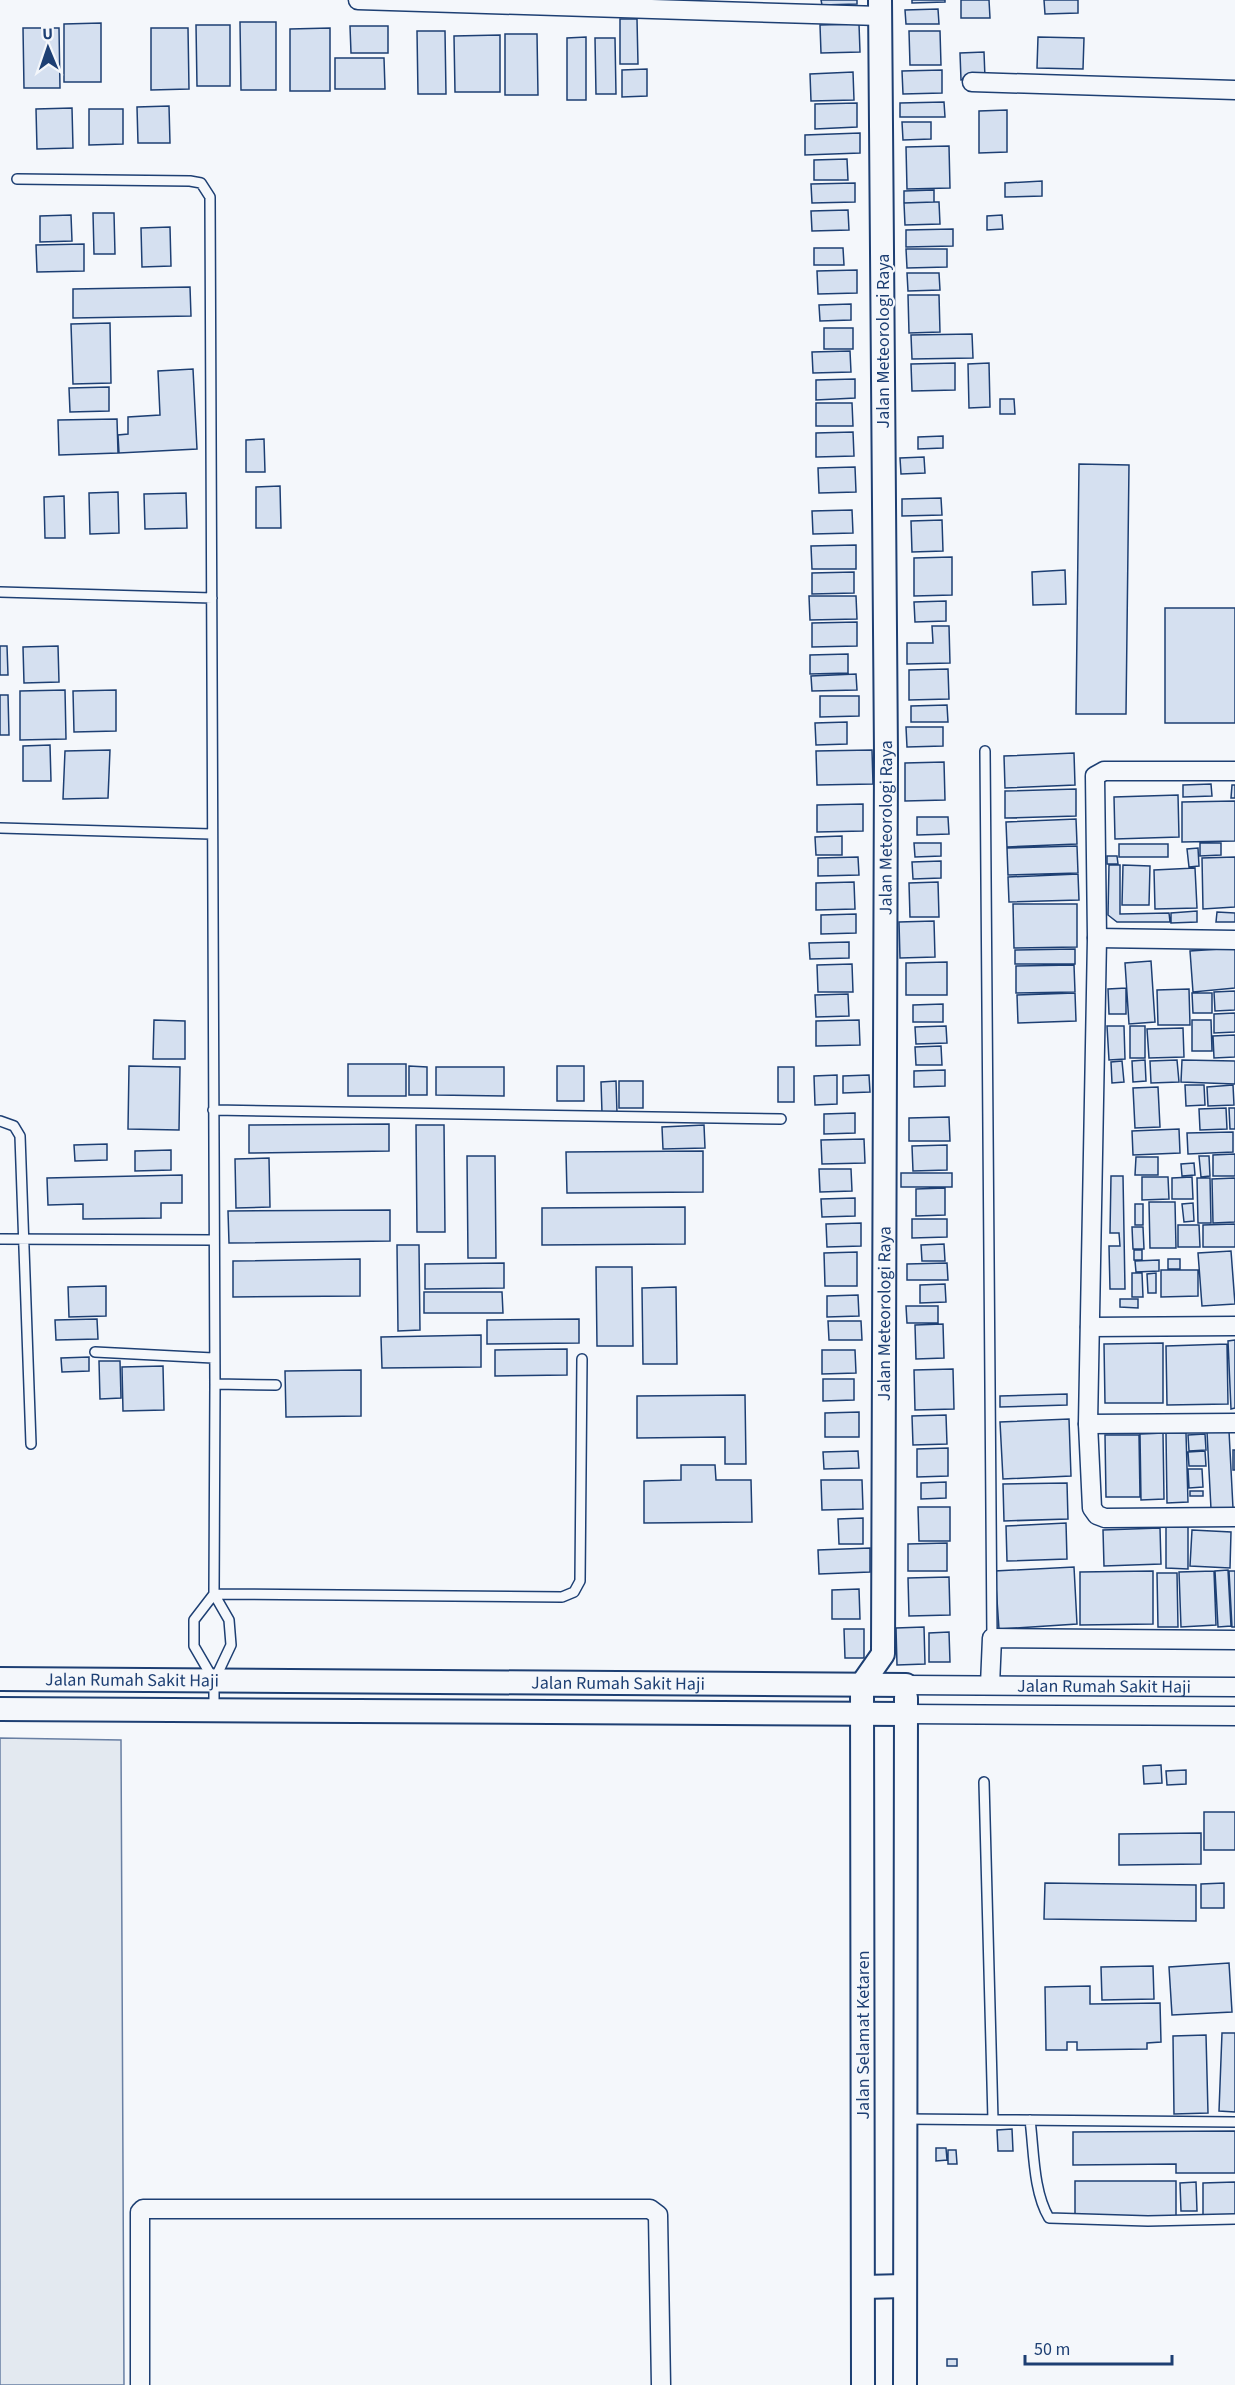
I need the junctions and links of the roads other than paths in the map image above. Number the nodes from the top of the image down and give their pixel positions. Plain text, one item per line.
1 (358, 0) edge
2 (880, 8) edge
3 (972, 82) dead end
4 (1235, 90) edge
5 (17, 179) dead end
6 (0, 592) edge
7 (212, 598) junction
8 (985, 751) dead end
9 (1235, 771) edge
10 (0, 828) edge
11 (211, 834) junction
12 (1097, 938) junction
13 (1235, 940) edge
14 (213, 1110) junction
15 (781, 1119) dead end
16 (0, 1121) edge
17 (0, 1239) edge
18 (23, 1239) junction
19 (213, 1240) junction
20 (1090, 1326) junction
21 (1235, 1326) edge
22 (95, 1352) dead end
23 (213, 1358) junction
24 (582, 1359) dead end
25 (215, 1384) junction
26 (276, 1385) dead end
27 (1235, 1423) edge
28 (1088, 1424) junction
29 (31, 1444) dead end
30 (1235, 1516) edge
31 (214, 1594) junction
32 (992, 1638) junction
33 (1235, 1640) edge
34 (883, 1654) junction
35 (0, 1679) edge
36 (214, 1681) junction
37 (862, 1684) junction
38 (906, 1684) junction
39 (990, 1685) junction
40 (1235, 1687) edge
41 (0, 1709) edge
42 (214, 1710) junction
43 (862, 1714) junction
44 (906, 1714) junction
45 (1235, 1716) edge
46 (984, 1782) dead end
47 (905, 2119) junction
48 (993, 2120) junction
49 (1030, 2120) junction
50 (1235, 2122) edge
51 (1235, 2219) edge
52 (905, 2286) junction
53 (863, 2287) junction
54 (140, 2385) edge
55 (661, 2385) edge
56 (863, 2385) edge
57 (905, 2385) edge

1 - 2 street
2 - 34 street, Jalan Meteorologi Raya
3 - 4 street
5 - 7 lane
6 - 7 lane
7 - 11 lane
8 - 32 lane
9 - 12 street
10 - 11 lane
11 - 14 lane
12 - 13 street
12 - 20 street
14 - 15 lane
14 - 19 lane
16 - 18 lane
17 - 18 lane
18 - 19 lane
18 - 29 lane
19 - 23 lane
20 - 21 street
20 - 28 street
22 - 23 lane
23 - 25 lane
24 - 31 lane
25 - 26 lane
25 - 31 lane
27 - 28 street
28 - 30 street
31 - 36 lane
31 - 36 lane
32 - 33 street
32 - 39 street
34 - 37 street
34 - 38 street
35 - 36 street, Jalan Rumah Sakit Haji
36 - 37 street, Jalan Rumah Sakit Haji
36 - 42 lane
37 - 38 street, Jalan Rumah Sakit Haji
37 - 43 street, Jalan Selamat Ketaren
38 - 39 street, Jalan Rumah Sakit Haji
38 - 44 street
39 - 40 street, Jalan Rumah Sakit Haji
41 - 42 street, Jalan Rumah Sakit Haji
42 - 43 street, Jalan Rumah Sakit Haji
43 - 44 street, Jalan Rumah Sakit Haji
43 - 53 street, Jalan Selamat Ketaren
44 - 45 street, Jalan Rumah Sakit Haji
44 - 47 street
46 - 48 lane
47 - 48 lane
47 - 52 street
48 - 49 lane
49 - 50 lane
49 - 51 lane
52 - 53 street
52 - 57 street
53 - 56 street, Jalan Selamat Ketaren
54 - 55 street

